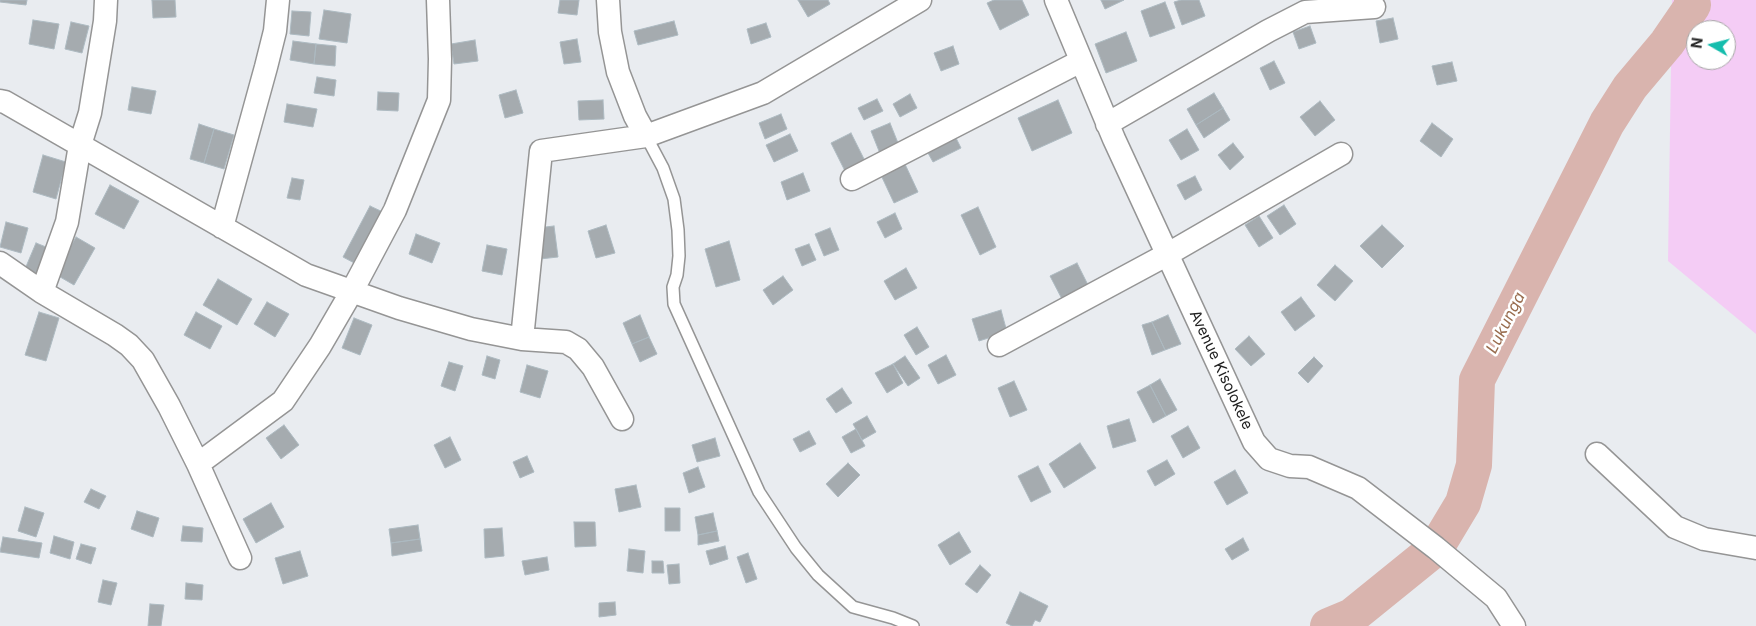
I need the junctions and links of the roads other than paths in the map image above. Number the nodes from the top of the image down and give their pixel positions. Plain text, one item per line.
1 (106, 0) edge
2 (278, 0) edge
3 (438, 0) edge
4 (608, 0) edge
5 (920, 0) edge
6 (1056, 0) edge
7 (1301, 6) edge
8 (1374, 6) dead end
9 (1081, 61) junction
10 (0, 101) edge
11 (1107, 124) junction
12 (646, 136) junction
13 (80, 145) junction
14 (1341, 154) dead end
15 (852, 179) dead end
16 (222, 227) junction
17 (1168, 254) junction
18 (0, 263) edge
19 (42, 292) junction
20 (352, 292) junction
21 (522, 339) junction
22 (999, 345) dead end
23 (622, 418) dead end
24 (1597, 454) dead end
25 (198, 464) junction
26 (1756, 548) edge
27 (240, 558) dead end
28 (914, 626) edge
29 (1514, 626) edge

1 - 13 street
2 - 16 street
3 - 20 street
4 - 12 street
5 - 12 street
6 - 9 street, Avenue Kisolokele
7 - 8 street
7 - 11 street
9 - 11 street, Avenue Kisolokele
9 - 15 street
10 - 13 street
11 - 17 street, Avenue Kisolokele
12 - 21 street
12 - 28 lane
13 - 16 street
13 - 19 street
14 - 17 street
16 - 20 street
17 - 22 street
17 - 29 street, Avenue Kisolokele
18 - 19 street
19 - 25 street
20 - 21 street
20 - 25 street
21 - 23 street
24 - 26 street
25 - 27 street

